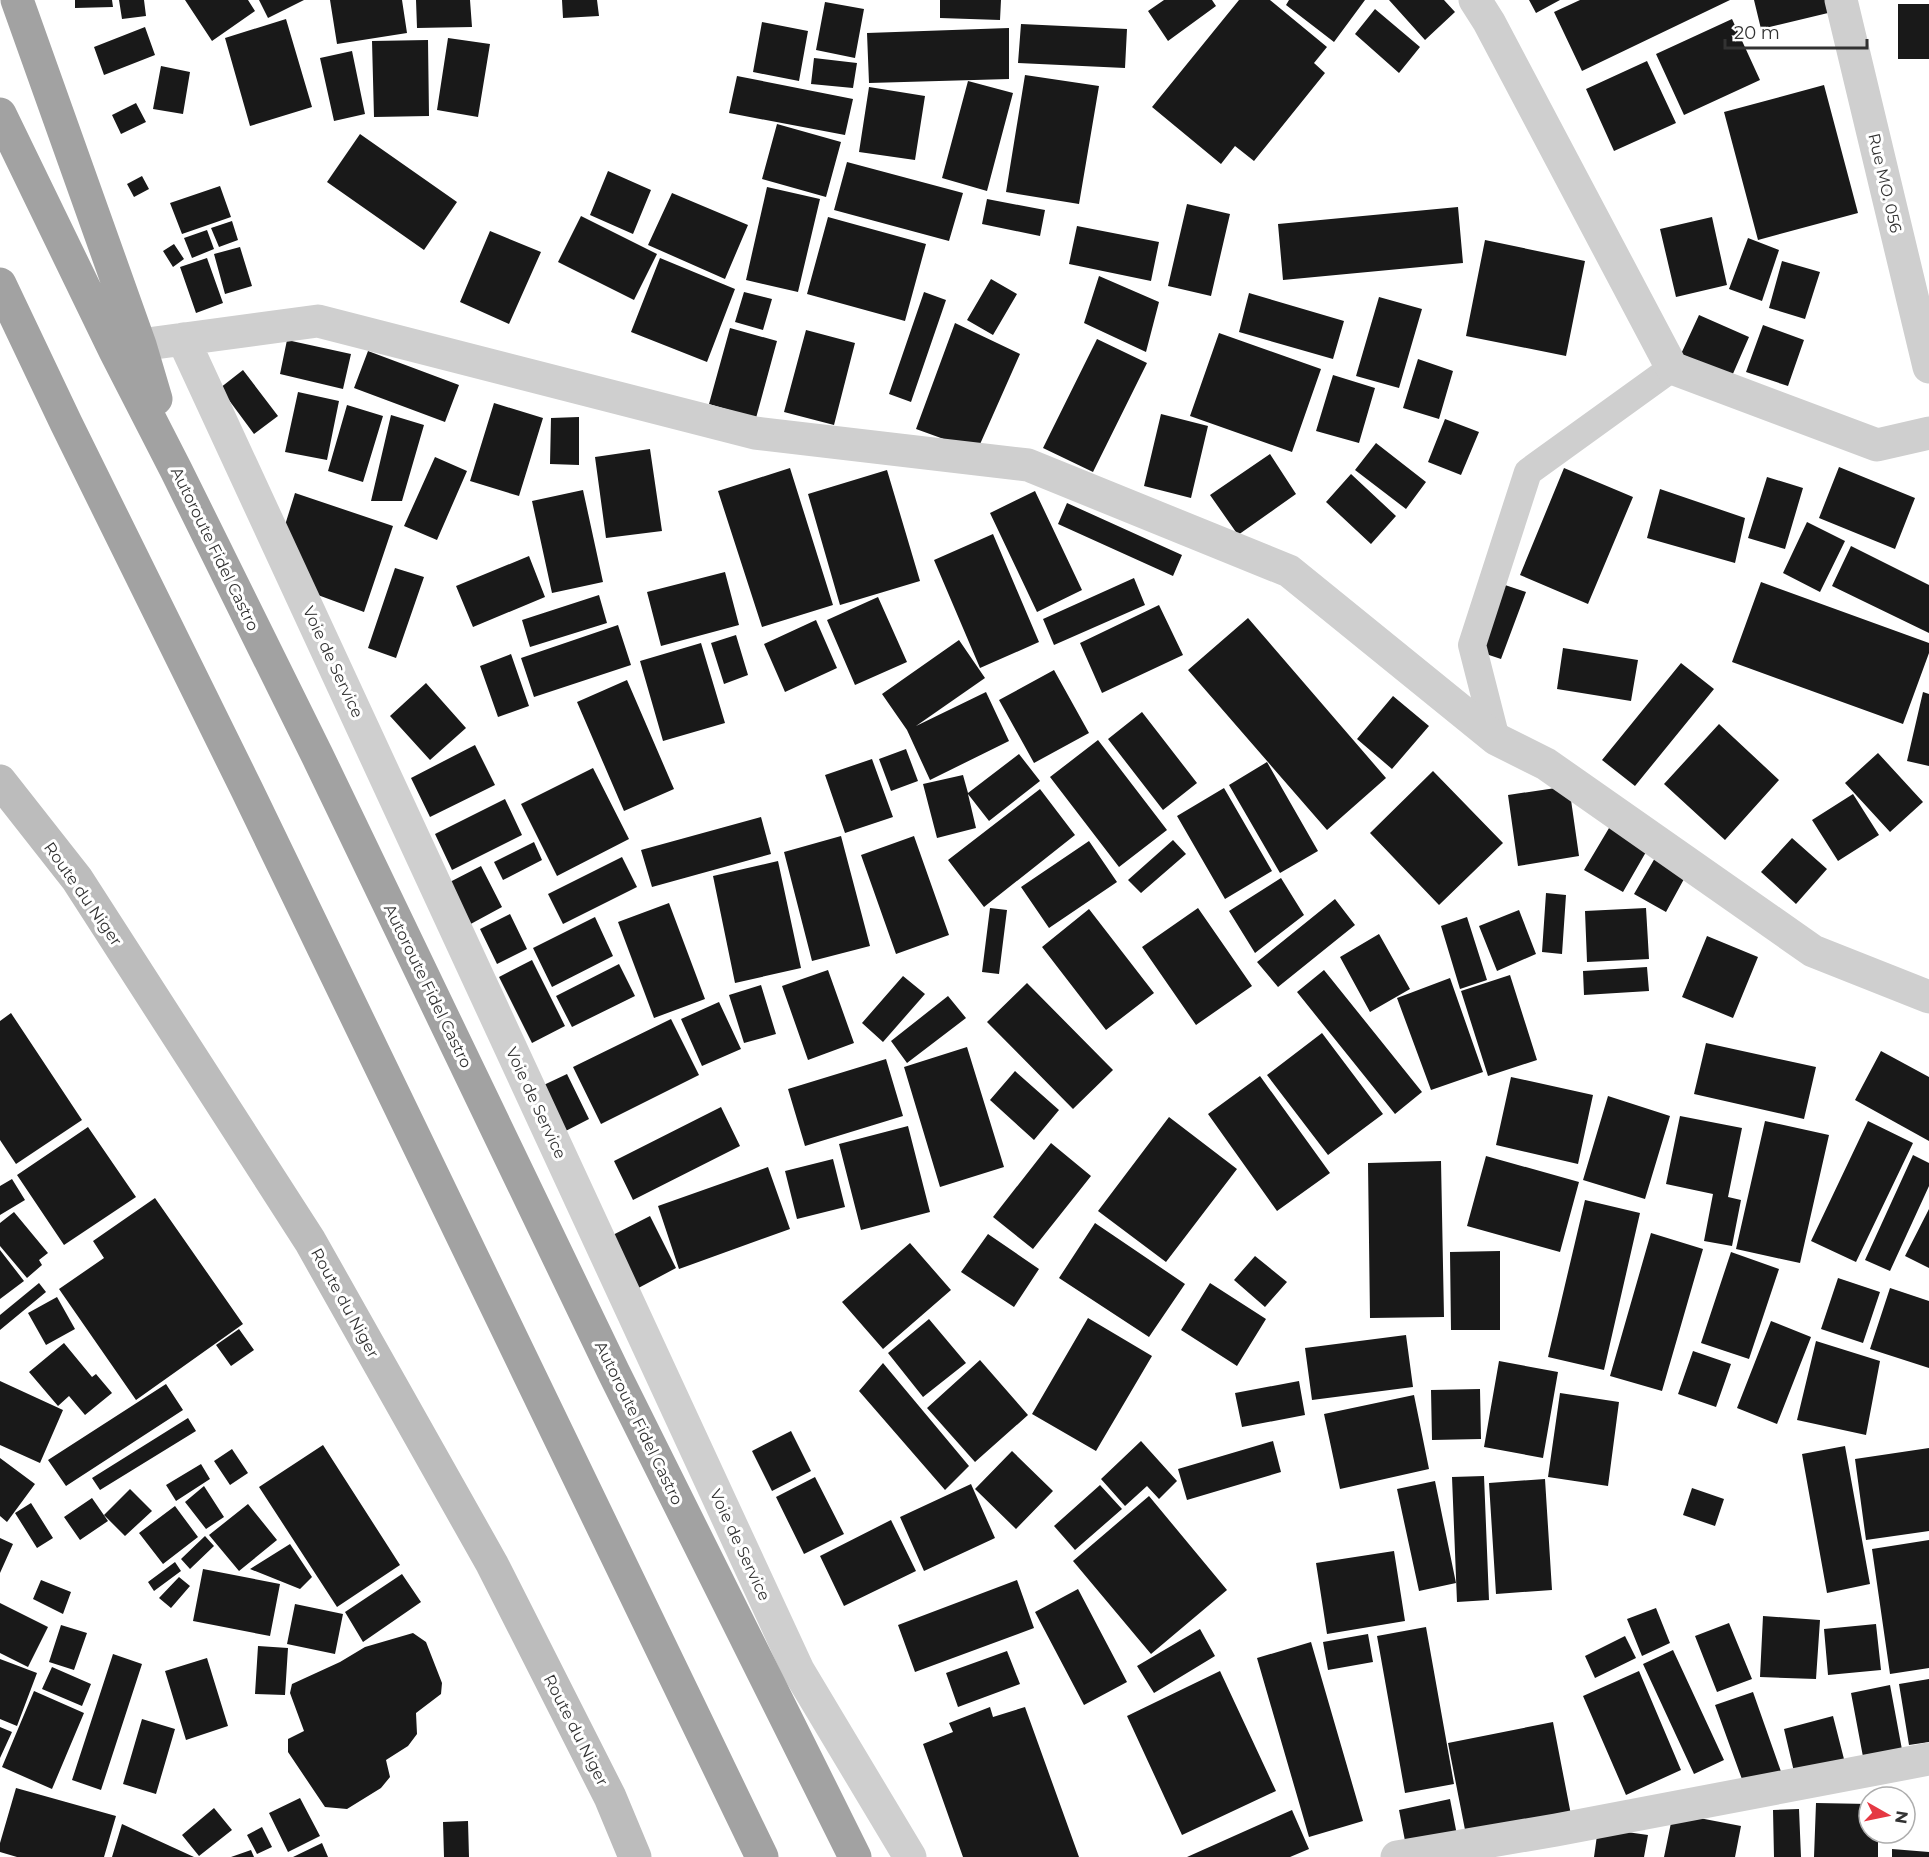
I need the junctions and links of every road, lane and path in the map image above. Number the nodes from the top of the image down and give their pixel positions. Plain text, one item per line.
1 (17, 0) edge
2 (1475, 0) edge
3 (1841, 0) edge
4 (0, 114) edge
5 (0, 284) edge
6 (183, 339) junction
7 (140, 345) junction
8 (1929, 367) edge
9 (1672, 368) junction
10 (1929, 433) edge
11 (176, 470) junction
12 (1496, 739) junction
13 (0, 782) edge
14 (1929, 997) edge
15 (1929, 1759) edge
16 (1557, 1844) edge
17 (635, 1857) edge
18 (762, 1857) edge
19 (855, 1857) edge
20 (910, 1857) edge
21 (1397, 1857) edge

1 - 7 highway
2 - 9 street
3 - 8 street, Rue MO. 056
4 - 11 highway, Autoroute Fidel Castro
5 - 18 highway
6 - 7 street
6 - 12 street
6 - 20 street, Voie de Service
7 - 11 highway
9 - 10 street
9 - 12 lane
11 - 19 highway, Autoroute Fidel Castro
12 - 14 street
13 - 17 main road, Route du Niger
15 - 16 street
16 - 21 street

